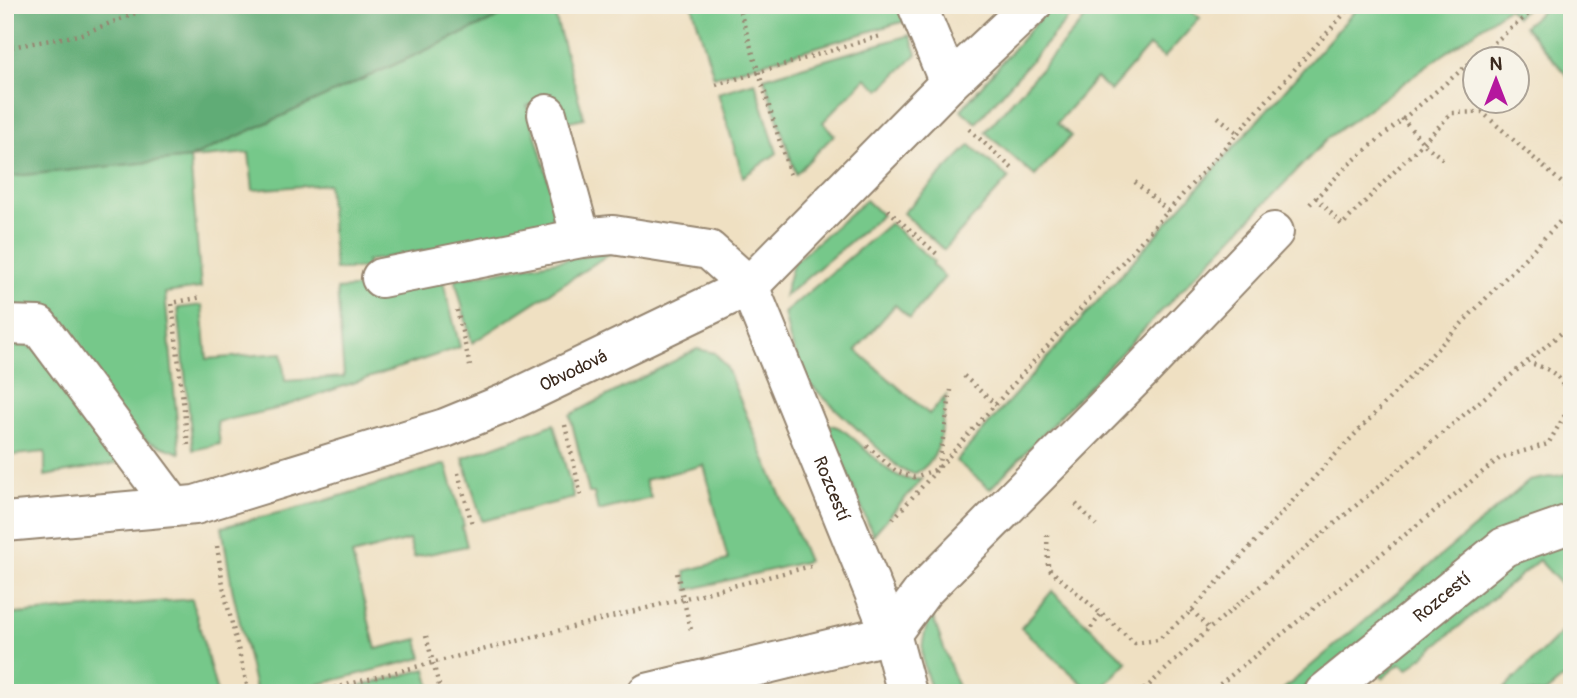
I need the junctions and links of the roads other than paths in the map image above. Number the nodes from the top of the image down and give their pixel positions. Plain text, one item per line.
1 (1032, 5) edge
2 (920, 14) edge
3 (950, 83) junction
4 (547, 114) dead end
5 (1273, 232) road end
6 (581, 238) junction
7 (381, 278) dead end
8 (749, 286) junction
9 (5, 325) edge
10 (193, 504) junction
11 (5, 522) edge
12 (1572, 523) edge
13 (891, 635) junction
14 (647, 693) edge
15 (907, 693) edge
16 (1324, 693) edge

1 - 3 street, Obvodová
2 - 3 street
3 - 8 street, Obvodová
4 - 6 street
5 - 13 street
6 - 7 street
6 - 8 street
8 - 10 street, Obvodová
8 - 13 street, Rozcestí
9 - 10 street
10 - 11 street, Obvodová
12 - 16 street, Rozcestí
13 - 14 street
13 - 15 street, Rozcestí

